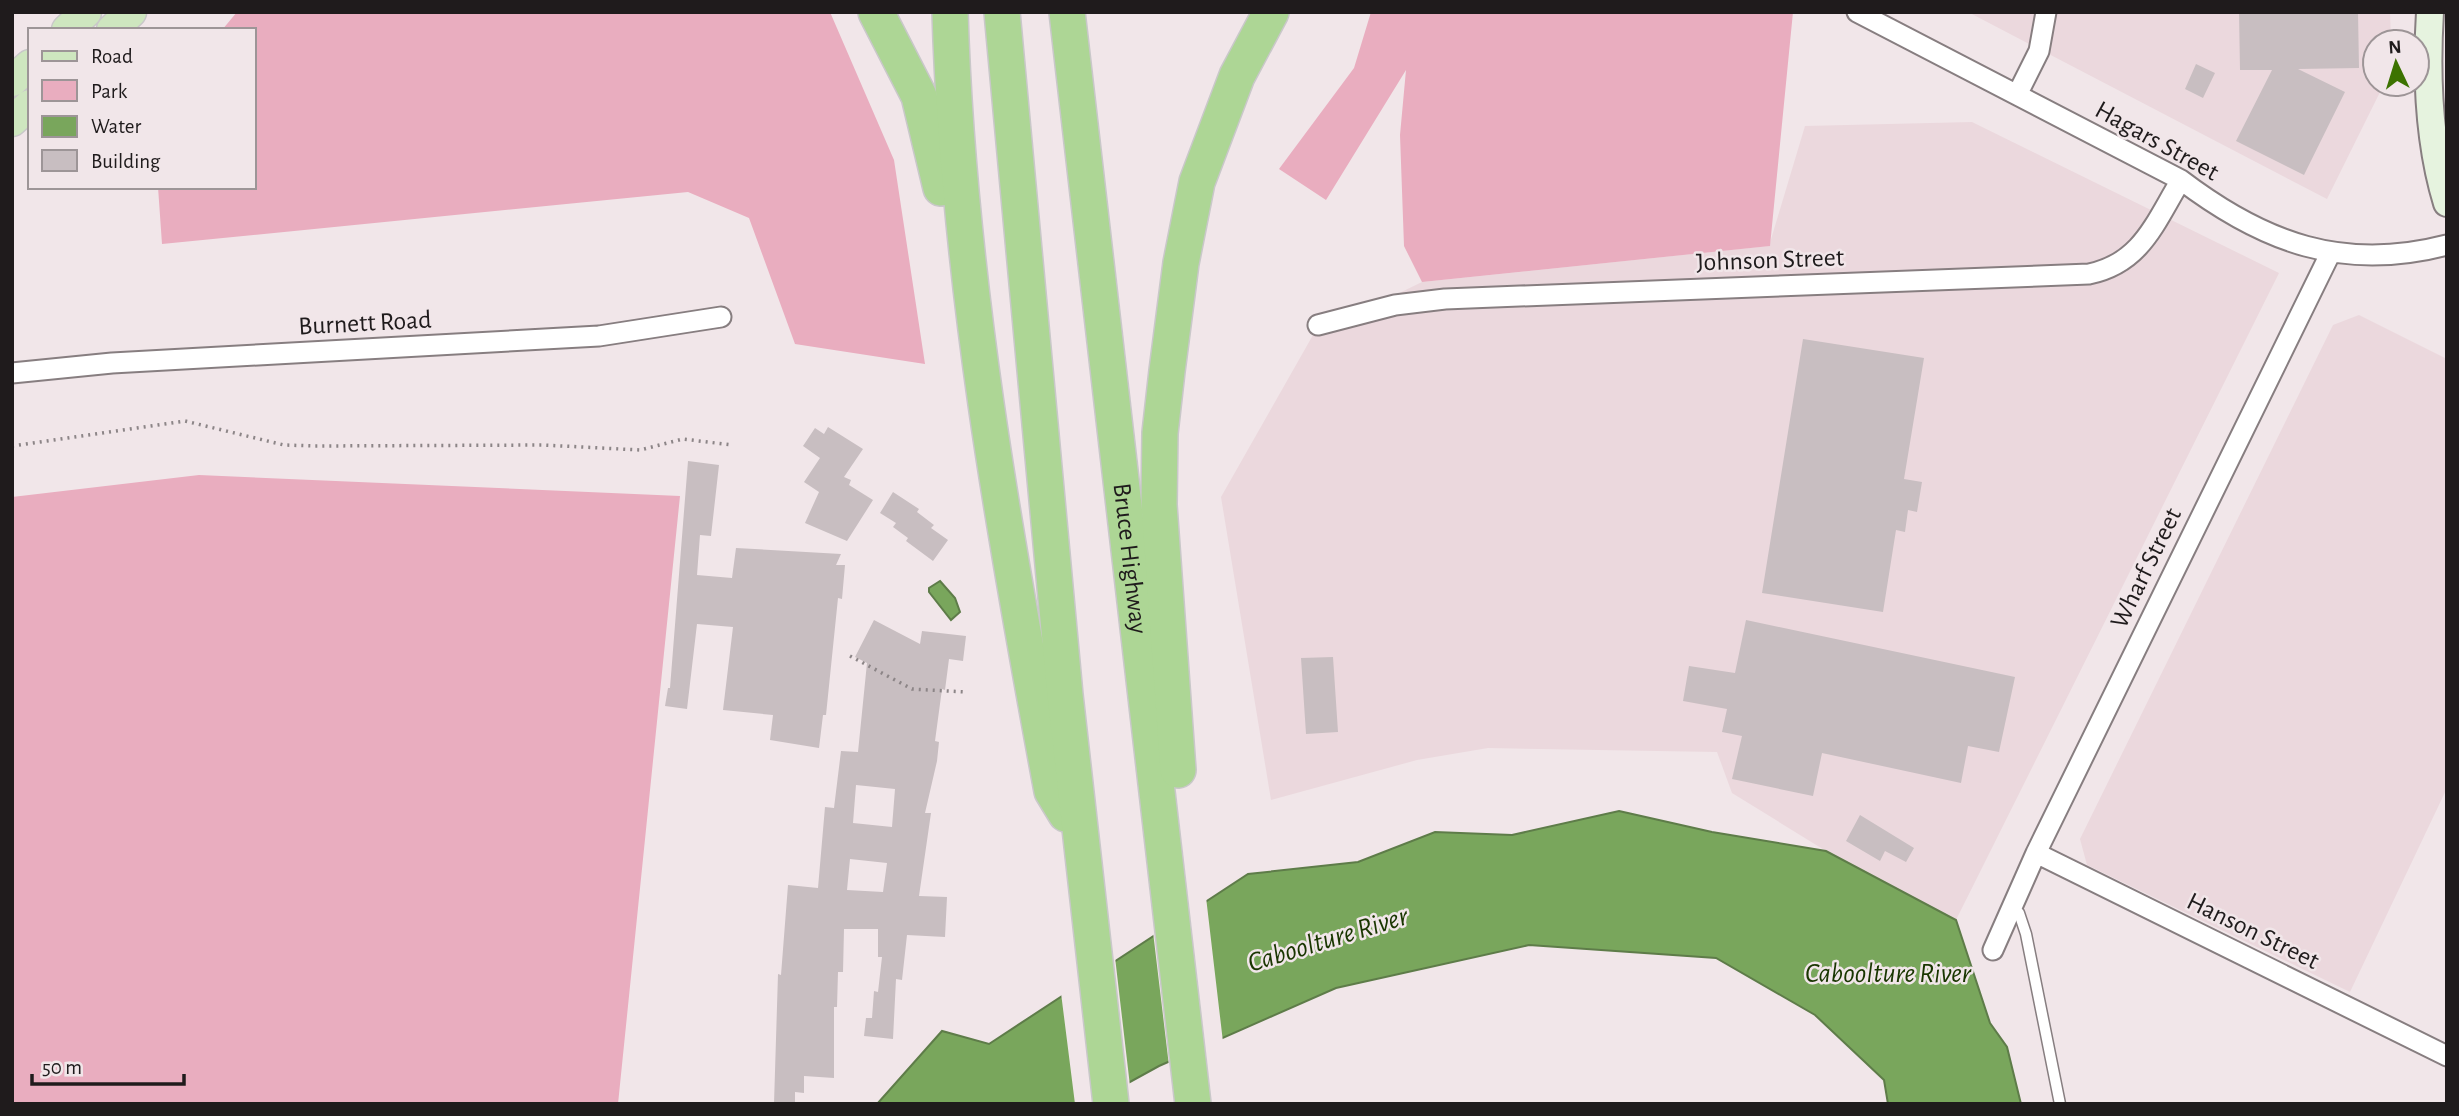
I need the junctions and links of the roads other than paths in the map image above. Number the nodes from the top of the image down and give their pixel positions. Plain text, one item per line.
1 (86, 12) edge
2 (131, 12) edge
3 (876, 12) edge
4 (950, 12) edge
5 (1002, 12) edge
6 (1067, 12) edge
7 (1271, 12) edge
8 (1857, 12) edge
9 (2046, 12) edge
10 (2433, 22) edge
11 (69, 28) edge
12 (114, 28) edge
13 (28, 67) edge
14 (12, 82) edge
15 (2017, 95) junction
16 (28, 107) edge
17 (12, 121) edge
18 (2181, 180) junction
19 (2447, 203) edge
20 (2447, 245) edge
21 (2330, 254) junction
22 (967, 269) junction
23 (721, 317) dead end
24 (1318, 325) dead end
25 (12, 373) edge
26 (1161, 826) junction
27 (1080, 838) junction
28 (2036, 853) junction
29 (2012, 906) junction
30 (1993, 950) dead end
31 (2447, 1056) edge
32 (1111, 1104) edge
33 (1193, 1104) edge
34 (2060, 1104) edge

1 - 11 main road
2 - 12 main road
3 - 22 highway
4 - 22 highway
5 - 27 highway
6 - 26 highway, Bruce Highway
7 - 26 highway
8 - 15 street, Hagars Street
9 - 15 street
10 - 19 main road
13 - 14 main road
15 - 18 street, Hagars Street
16 - 17 main road
18 - 21 street, Hagars Street
18 - 24 street, Johnson Street
20 - 21 street, Hagars Street
21 - 28 street, Wharf Street
22 - 27 highway
23 - 25 street, Burnett Road
26 - 33 highway, Bruce Highway
27 - 32 highway
28 - 29 street, Wharf Street
28 - 31 street, Hanson Street
29 - 30 street, Wharf Street
29 - 34 lane

